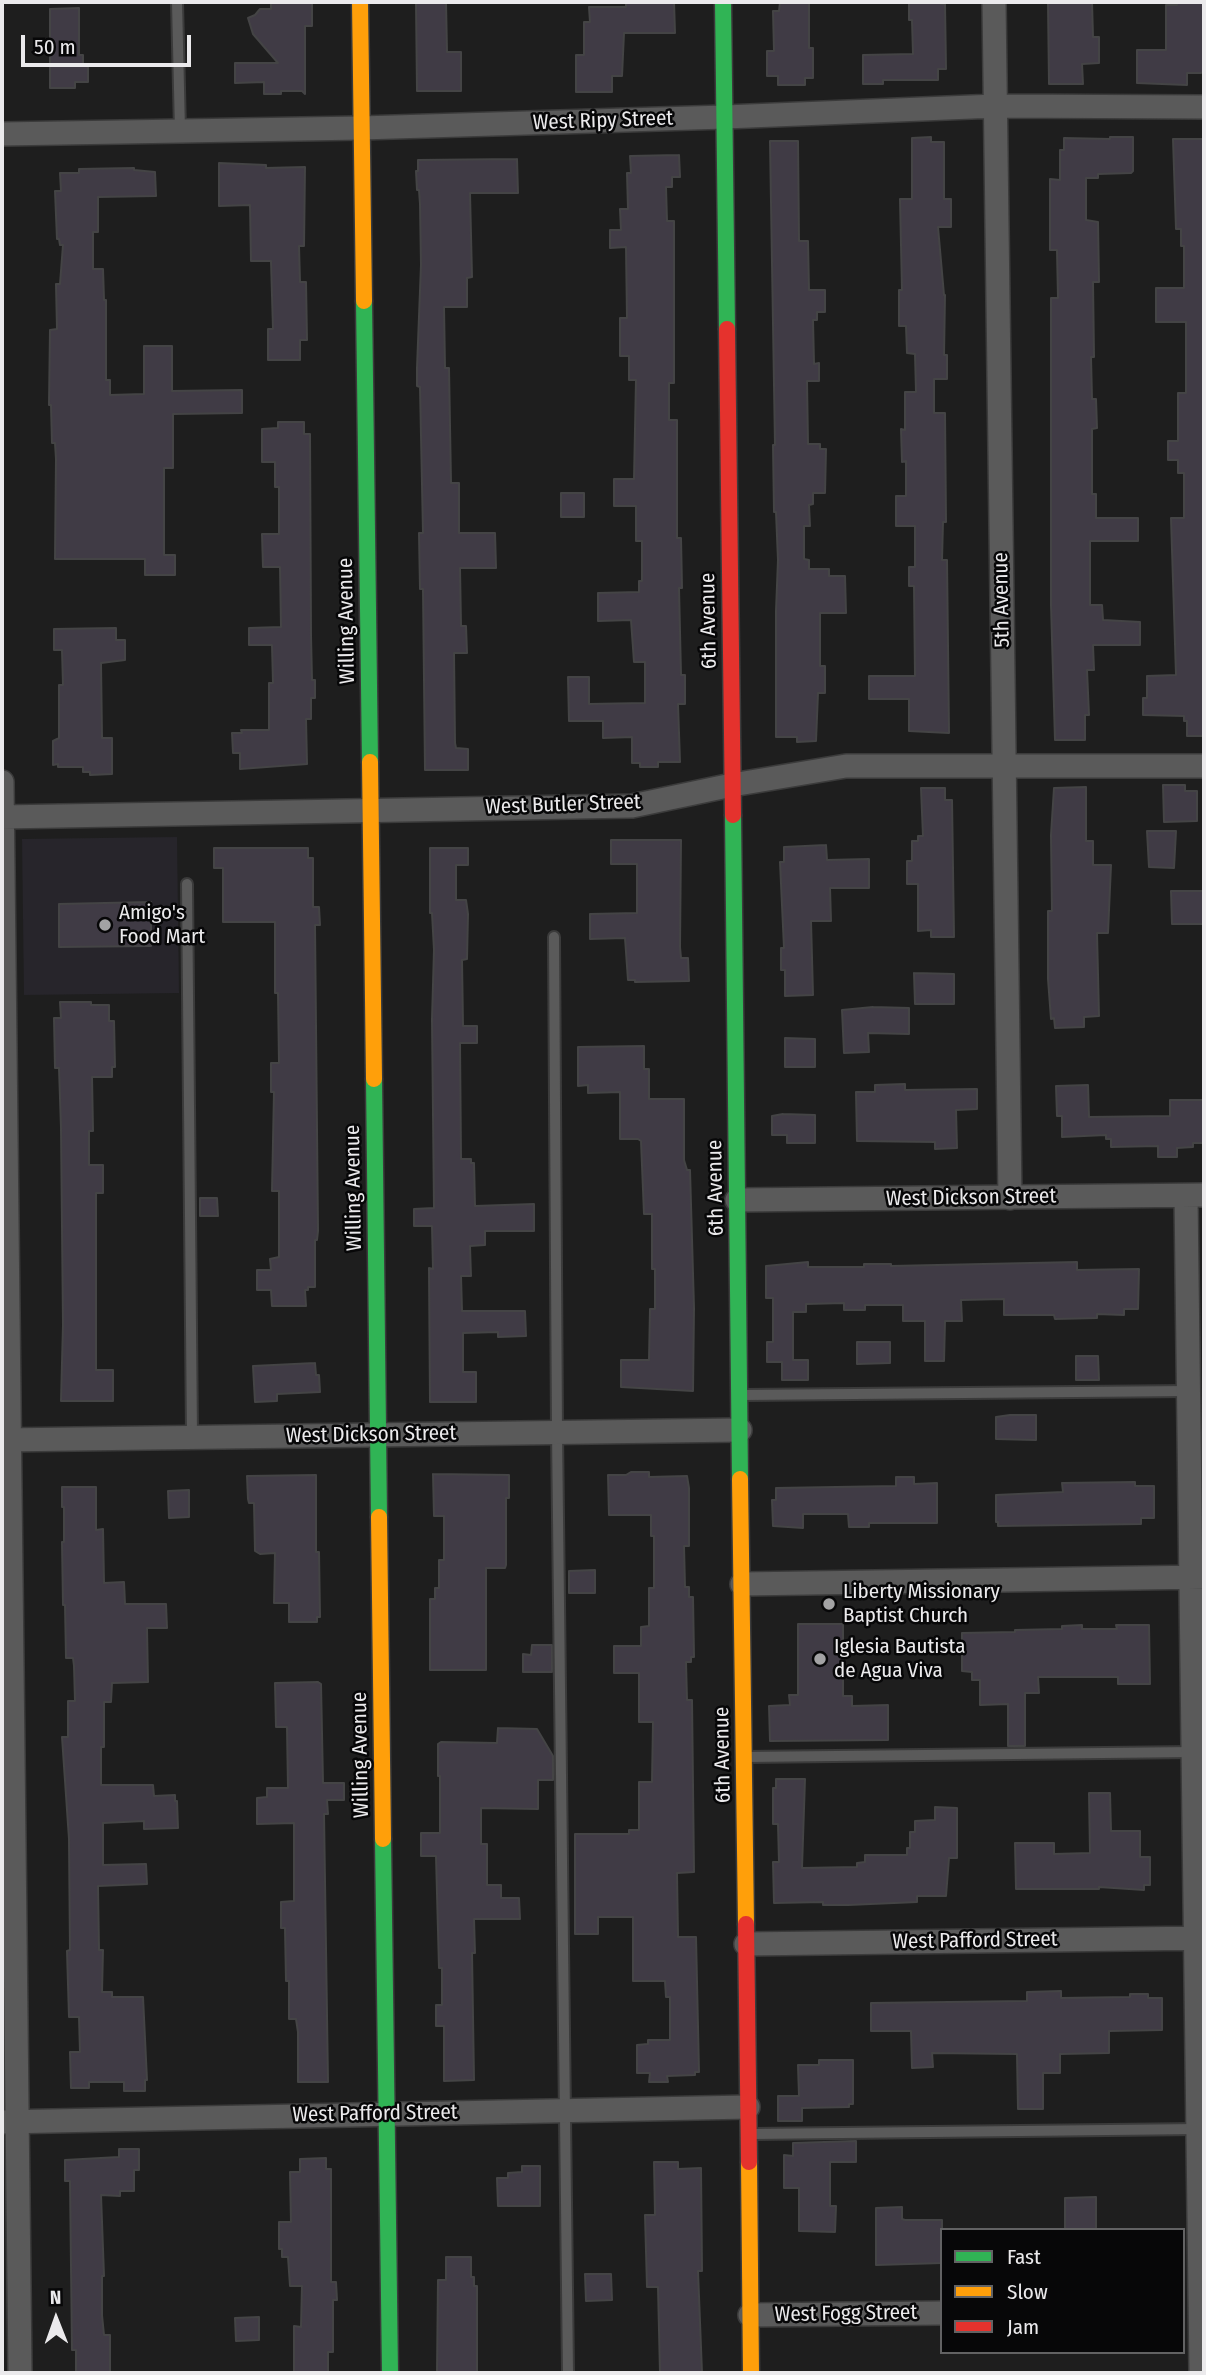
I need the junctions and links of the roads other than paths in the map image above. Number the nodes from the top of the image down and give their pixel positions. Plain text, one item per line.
1 (177, 2) edge
2 (360, 2) edge
3 (723, 2) edge
4 (994, 2) edge
5 (996, 106) junction
6 (1204, 107) edge
7 (725, 117) junction
8 (361, 128) junction
9 (180, 131) junction
10 (2, 134) edge
11 (1004, 765) junction
12 (1204, 766) edge
13 (2, 782) edge
14 (732, 785) junction
15 (370, 810) junction
16 (2, 817) edge
17 (187, 884) dead end
18 (554, 937) dead end
19 (1195, 1196) edge
20 (1010, 1198) junction
21 (737, 1200) junction
22 (1194, 1384) edge
23 (739, 1395) junction
24 (740, 1430) junction
25 (557, 1432) junction
26 (378, 1435) junction
27 (192, 1437) junction
28 (6, 1440) edge
29 (1197, 1577) edge
30 (742, 1584) junction
31 (1199, 1752) edge
32 (744, 1757) junction
33 (1200, 1938) edge
34 (746, 1944) junction
35 (748, 2107) junction
36 (565, 2110) junction
37 (387, 2114) junction
38 (10, 2122) edge
39 (1201, 2128) edge
40 (748, 2134) junction
41 (1196, 2310) edge
42 (940, 2313) edge
43 (750, 2315) junction
44 (20, 2373) edge
45 (390, 2373) edge
46 (568, 2373) edge
47 (751, 2373) edge
48 (1201, 2373) edge

1 - 9 lane
2 - 8 street, Willing Avenue
3 - 7 street, 6th Avenue
4 - 5 street, 5th Avenue
5 - 6 street, West Ripy Street
5 - 7 street, West Ripy Street
5 - 11 street, 5th Avenue
7 - 8 street, West Ripy Street
7 - 14 street, 6th Avenue
8 - 9 street, West Ripy Street
8 - 15 street, Willing Avenue
9 - 10 street, West Ripy Street
11 - 12 street, West Butler Street
11 - 14 street, West Butler Street
11 - 20 street, 5th Avenue
13 - 16 street
14 - 15 street, West Butler Street
14 - 21 street, 6th Avenue
15 - 16 street, West Butler Street
15 - 26 street, Willing Avenue
16 - 28 street
17 - 27 lane
18 - 25 lane
19 - 20 street, West Dickson Street
19 - 22 street
20 - 21 street, West Dickson Street
21 - 23 street, 6th Avenue
22 - 23 lane
22 - 29 street
23 - 24 street, 6th Avenue
24 - 25 street, West Dickson Street
24 - 30 street, 6th Avenue
25 - 26 street, West Dickson Street
25 - 36 lane
26 - 27 street, West Dickson Street
26 - 37 street, Willing Avenue
27 - 28 street, West Dickson Street
28 - 38 street
29 - 30 street
29 - 31 street
30 - 32 street, 6th Avenue
31 - 32 lane
31 - 33 street
32 - 34 street, 6th Avenue
33 - 34 street, West Pafford Street
33 - 39 street
34 - 35 street, 6th Avenue
35 - 36 street, West Pafford Street
35 - 40 street, 6th Avenue
36 - 37 street, West Pafford Street
36 - 46 lane
37 - 38 street, West Pafford Street
37 - 45 street, Willing Avenue
38 - 44 street
39 - 40 lane
39 - 41 street
40 - 43 street, 6th Avenue
41 - 48 street
42 - 43 street, West Fogg Street
43 - 47 street, 6th Avenue

